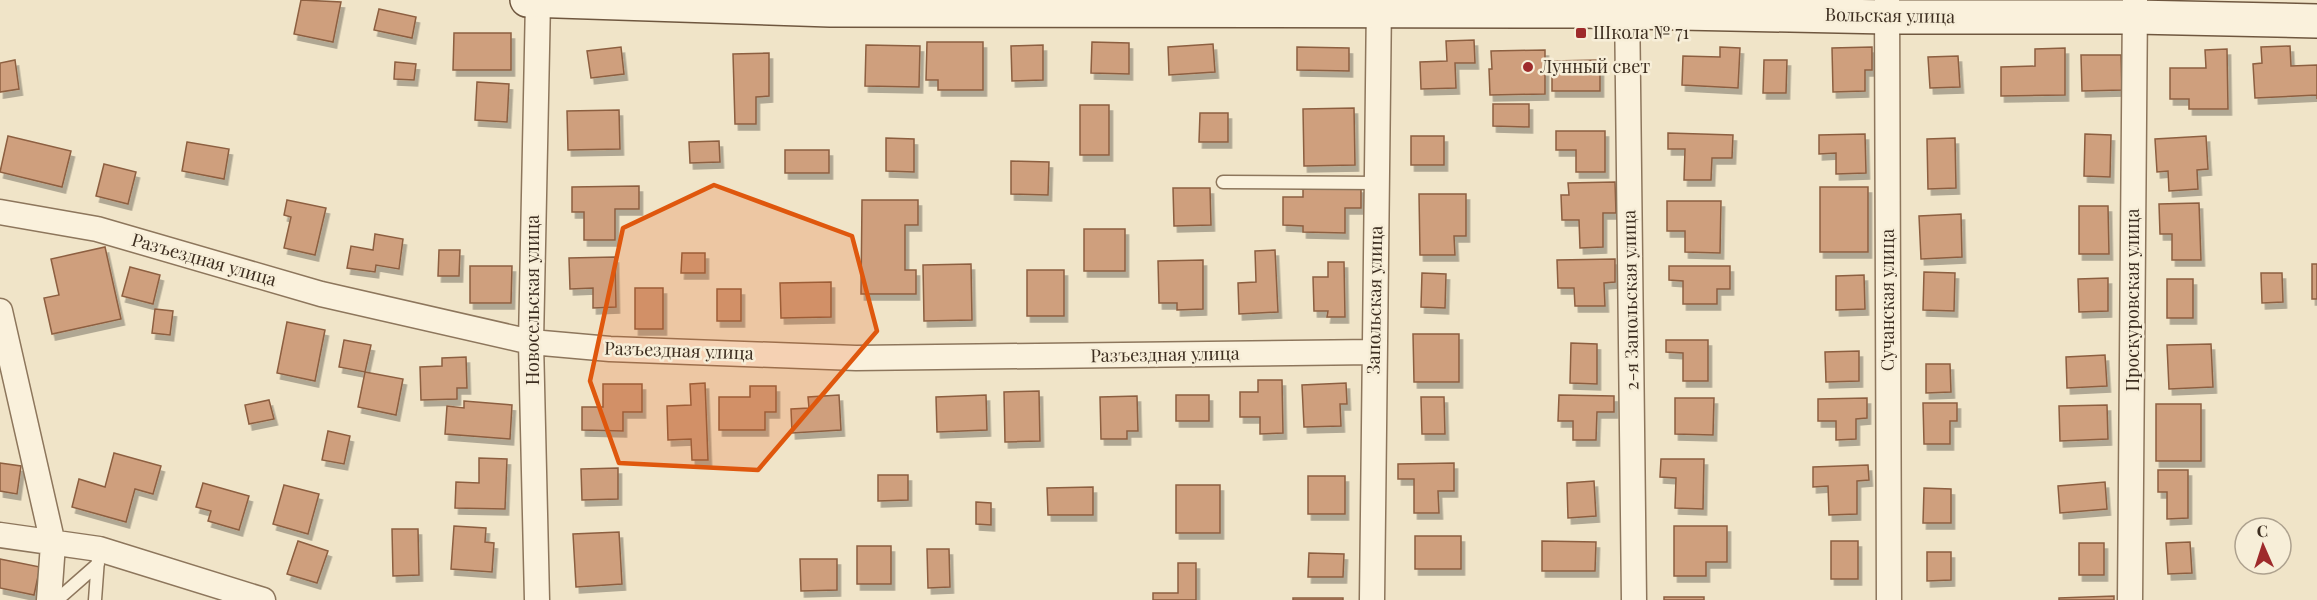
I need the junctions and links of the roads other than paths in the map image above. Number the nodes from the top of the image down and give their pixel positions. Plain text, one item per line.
1 (534, 0) edge
2 (1379, 5) edge
3 (1627, 6) edge
4 (2135, 8) edge
5 (1887, 9) edge
6 (2317, 21) edge
7 (1223, 182) dead end
8 (1377, 183) junction
9 (0, 212) edge
10 (0, 311) edge
11 (531, 342) junction
12 (1374, 352) junction
13 (0, 535) edge
14 (53, 544) junction
15 (98, 557) junction
16 (49, 600) edge
17 (57, 600) edge
18 (95, 600) edge
19 (264, 600) edge
20 (537, 600) edge
21 (1372, 600) edge
22 (1634, 600) edge
23 (1889, 600) edge
24 (2130, 600) edge

1 - 2 street, Вольская улица
1 - 11 street, Новосельская улица
2 - 3 street, Вольская улица
2 - 8 street, Запольская улица
3 - 5 street, Вольская улица
3 - 22 street, 2-я Запольская улица
4 - 5 street, Вольская улица
4 - 6 street, Вольская улица
4 - 24 street, Проскуровская улица
5 - 23 street, Сучанская улица
7 - 8 lane
8 - 12 street, Запольская улица
9 - 11 street, Разъездная улица
10 - 14 street
11 - 12 street, Разъездная улица
11 - 20 street, Новосельская улица
12 - 21 street, Запольская улица
13 - 14 street
14 - 15 street
14 - 16 street
15 - 17 lane
15 - 18 lane
15 - 19 street

